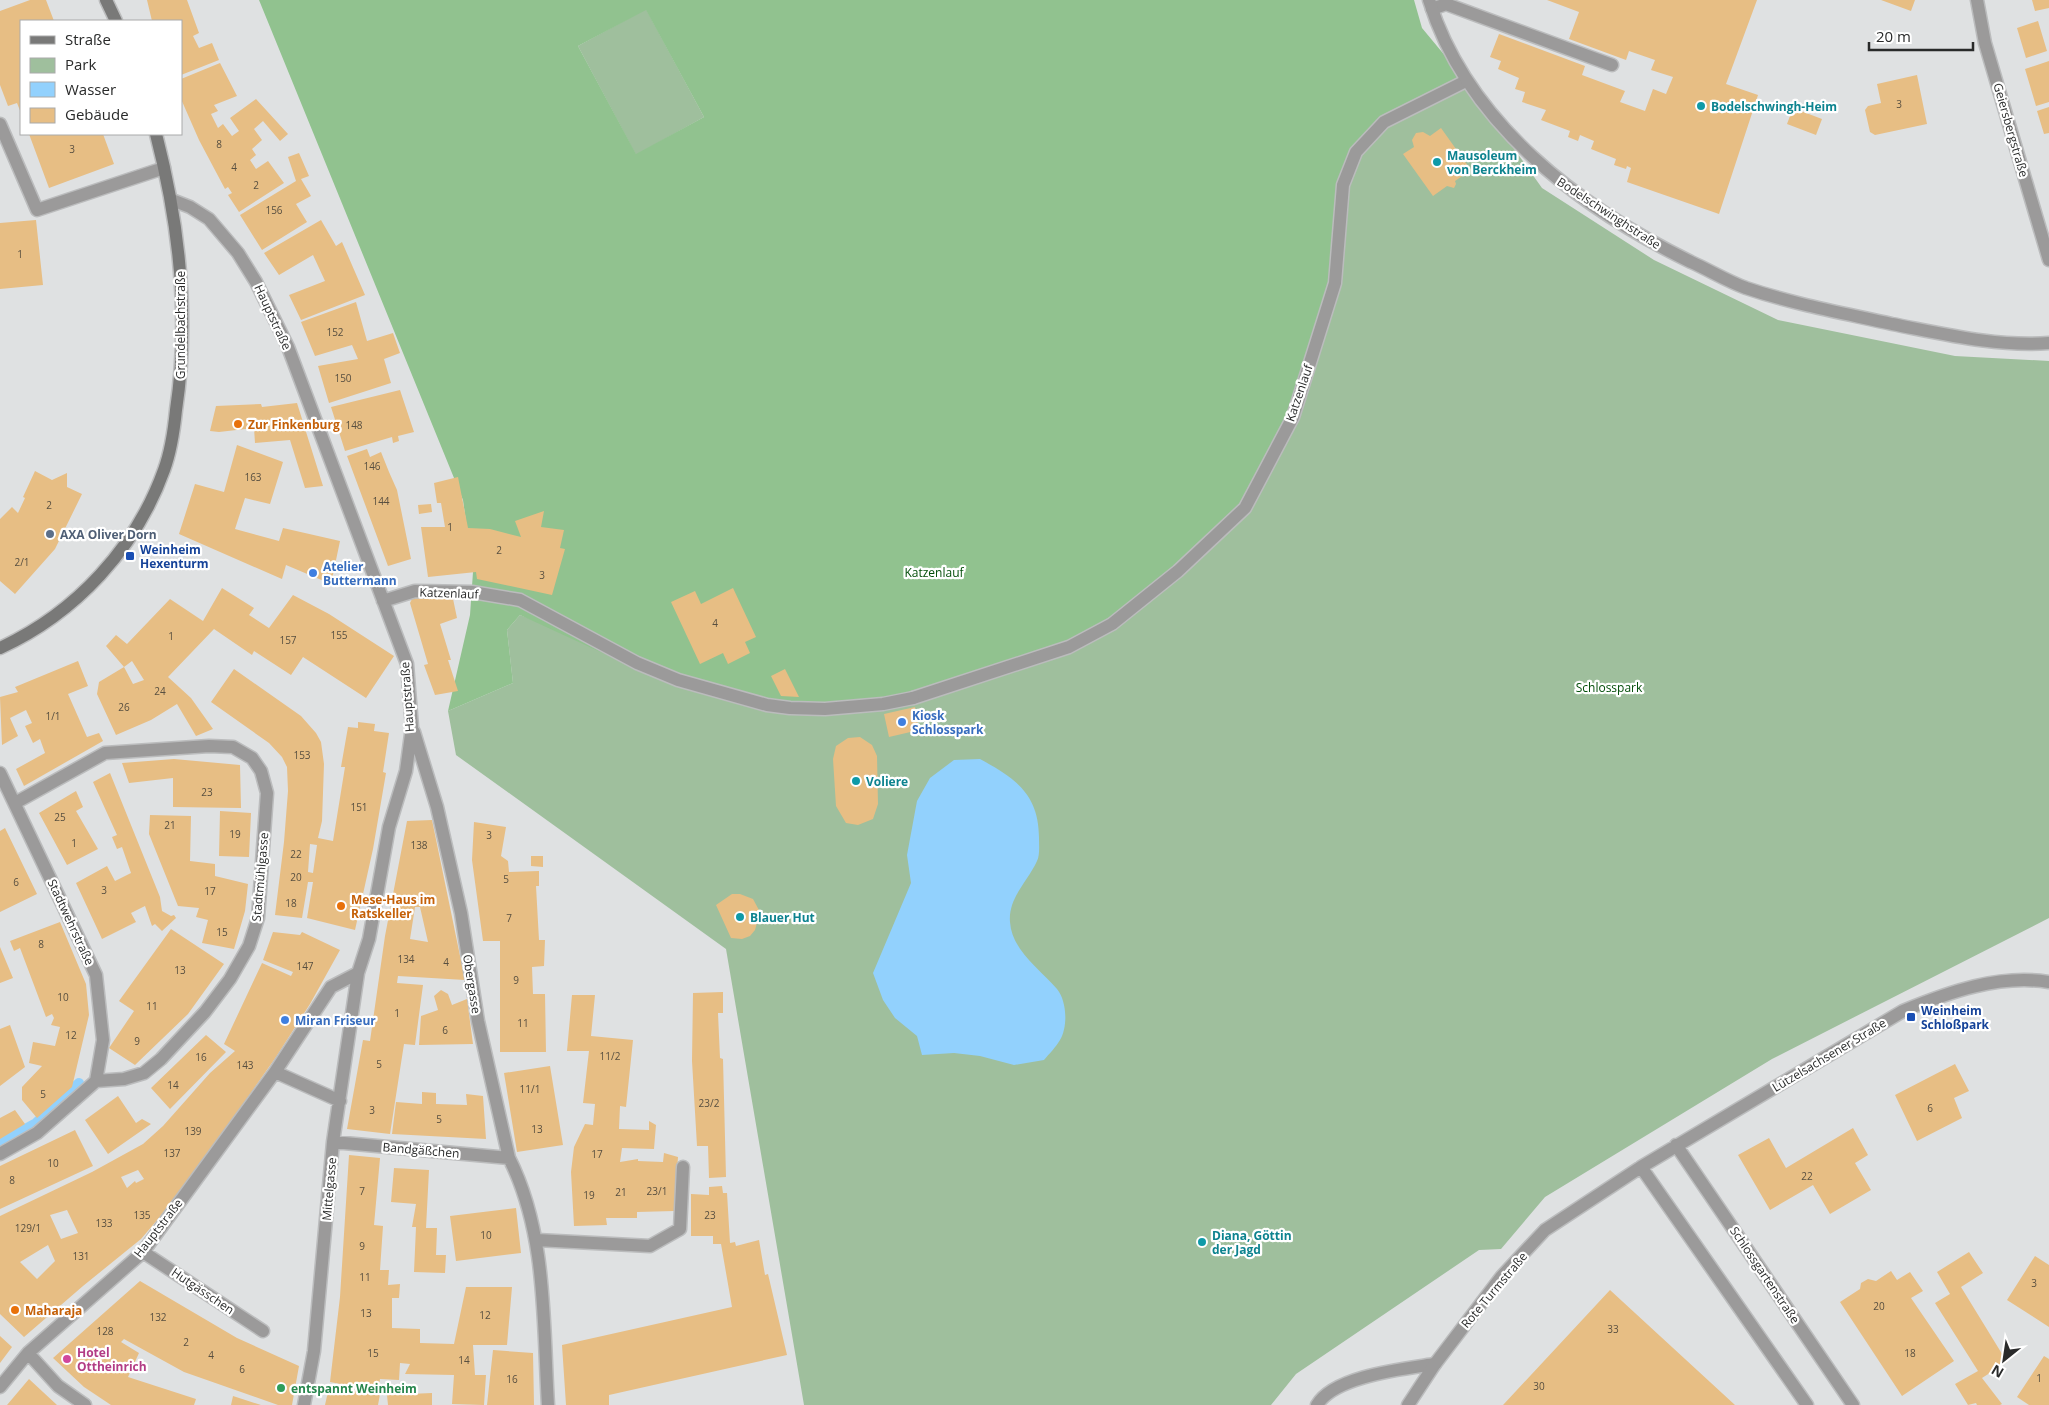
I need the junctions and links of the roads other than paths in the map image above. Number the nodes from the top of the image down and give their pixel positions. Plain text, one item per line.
1 (106, 0) edge
2 (1977, 0) edge
3 (1431, 4) edge
4 (116, 20) edge
5 (1612, 65) dead end
6 (1466, 81) junction
7 (0, 124) edge
8 (156, 135) edge
9 (164, 168) junction
10 (172, 200) junction
11 (2049, 260) edge
12 (2049, 343) edge
13 (383, 601) junction
14 (0, 648) edge
15 (412, 727) junction
16 (0, 773) edge
17 (15, 803) junction
18 (358, 973) junction
19 (2049, 982) edge
20 (275, 1072) junction
21 (96, 1081) junction
22 (340, 1101) junction
23 (333, 1142) junction
24 (1676, 1145) junction
25 (0, 1154) edge
26 (509, 1158) junction
27 (683, 1166) dead end
28 (1640, 1167) junction
29 (537, 1240) junction
30 (143, 1252) junction
31 (263, 1331) dead end
32 (28, 1353) junction
33 (1435, 1364) junction
34 (0, 1387) edge
35 (85, 1405) edge
36 (304, 1405) edge
37 (548, 1405) edge
38 (1317, 1405) edge
39 (1408, 1405) edge
40 (1807, 1405) edge
41 (1853, 1405) edge

1 - 4 main road
2 - 11 street, Geiersbergstraße
3 - 5 street
3 - 6 street, Bodelschwinghstraße
6 - 12 street, Bodelschwinghstraße
6 - 13 street, Katzenlauf
7 - 9 street
8 - 9 main road, Grundelbachstraße
9 - 10 main road, Grundelbachstraße
10 - 13 street, Hauptstraße
10 - 14 main road, Grundelbachstraße
13 - 15 street, Hauptstraße
15 - 18 street, Hauptstraße
15 - 26 street, Obergasse
16 - 17 street, Stadtwehrstraße
17 - 21 street, Stadtwehrstraße
17 - 21 street, Stadtmühlgasse
18 - 20 street, Hauptstraße
18 - 22 street, Mittelgasse
19 - 24 street, Lützelsachsener Straße
20 - 22 street
20 - 30 street, Hauptstraße
21 - 25 street
22 - 23 street, Mittelgasse
23 - 26 street, Bandgäßchen
23 - 36 street, Mittelgasse
24 - 28 street, Rote Turmstraße
24 - 41 street, Schlossgartenstraße
26 - 29 street, Obergasse
27 - 29 street
28 - 33 street, Rote Turmstraße
28 - 40 street
29 - 37 street, Obergasse
30 - 31 street, Hutgässchen
30 - 32 street, Hauptstraße
32 - 34 street, Hauptstraße
32 - 35 street
33 - 38 street
33 - 39 street, Rote Turmstraße

